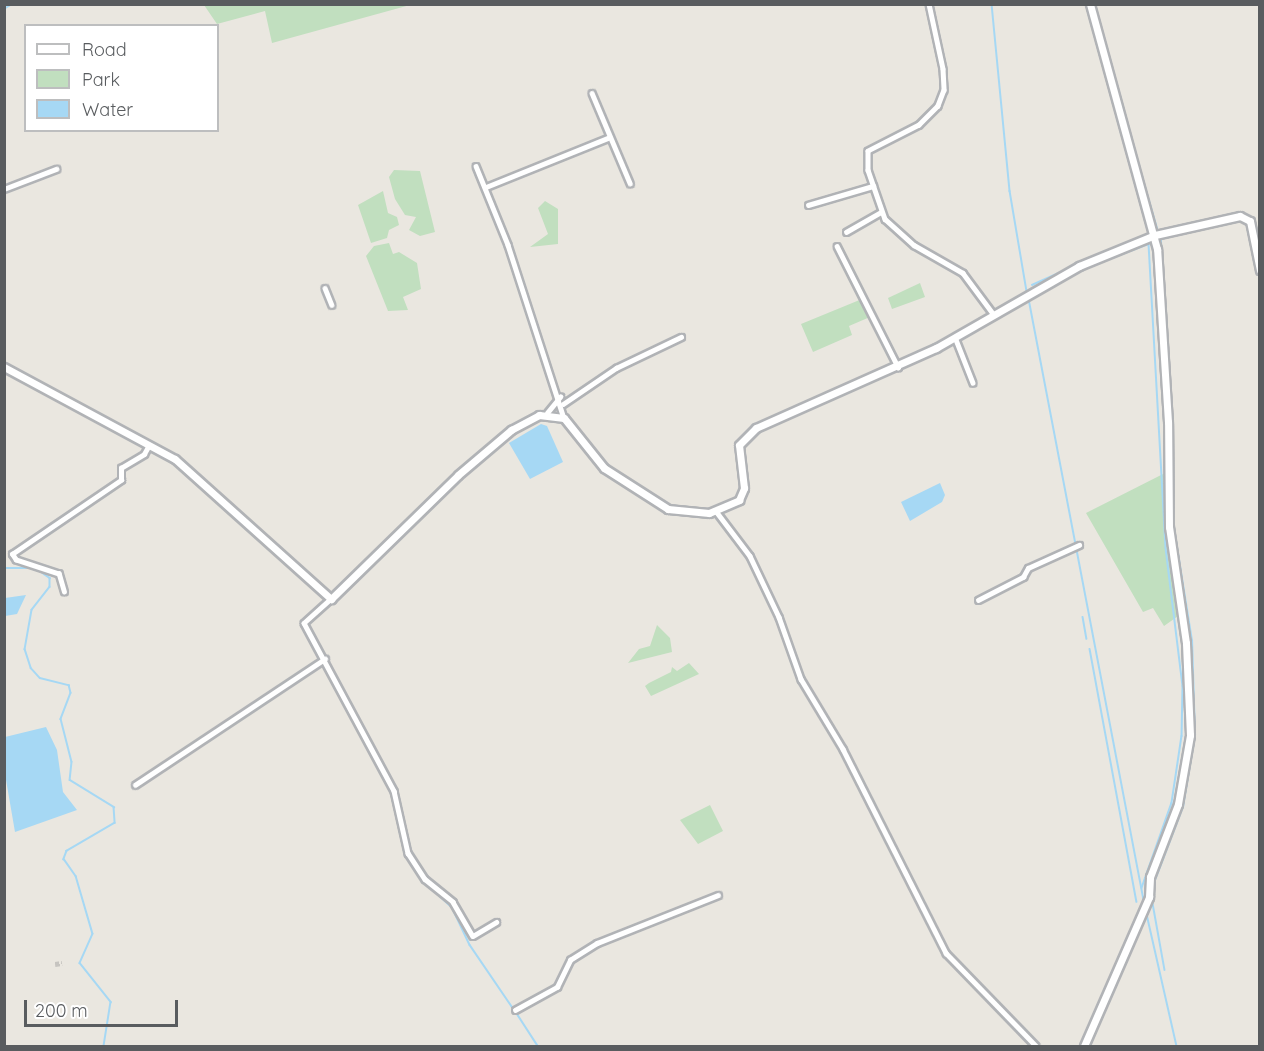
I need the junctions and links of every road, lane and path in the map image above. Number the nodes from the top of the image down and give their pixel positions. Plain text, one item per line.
1 (929, 4) edge
2 (1090, 4) edge
3 (592, 93) dead end
4 (608, 138) junction
5 (476, 166) dead end
6 (56, 169) dead end
7 (630, 183) dead end
8 (873, 186) junction
9 (486, 187) junction
10 (4, 189) edge
11 (808, 205) dead end
12 (881, 212) junction
13 (846, 232) dead end
14 (1155, 235) junction
15 (837, 246) dead end
16 (1260, 270) edge
17 (325, 288) dead end
18 (332, 304) dead end
19 (992, 312) junction
20 (681, 337) dead end
21 (955, 337) junction
22 (4, 367) edge
23 (898, 367) junction
24 (973, 383) dead end
25 (560, 397) junction
26 (563, 404) junction
27 (547, 413) junction
28 (564, 418) junction
29 (149, 445) junction
30 (716, 512) junction
31 (1079, 545) dead end
32 (64, 592) dead end
33 (331, 599) junction
34 (978, 600) dead end
35 (325, 659) junction
36 (135, 785) dead end
37 (718, 895) dead end
38 (496, 922) dead end
39 (515, 1011) dead end
40 (1036, 1047) edge
41 (1084, 1047) edge

1 - 8 street
2 - 14 street
3 - 4 street
4 - 7 street
4 - 9 street
5 - 9 street
6 - 10 street
8 - 11 street
8 - 12 street
9 - 25 street
12 - 13 street
12 - 19 street
14 - 16 street
14 - 19 street
14 - 41 street
15 - 23 street
17 - 18 street
19 - 21 street
20 - 26 street
21 - 23 street
21 - 24 street
22 - 29 street
23 - 30 street
25 - 26 street
25 - 27 street
26 - 28 street
27 - 28 street
27 - 33 street
28 - 30 street
29 - 32 street
29 - 33 street
30 - 40 street
31 - 34 street
33 - 35 street
35 - 36 street
35 - 38 street
37 - 39 street

